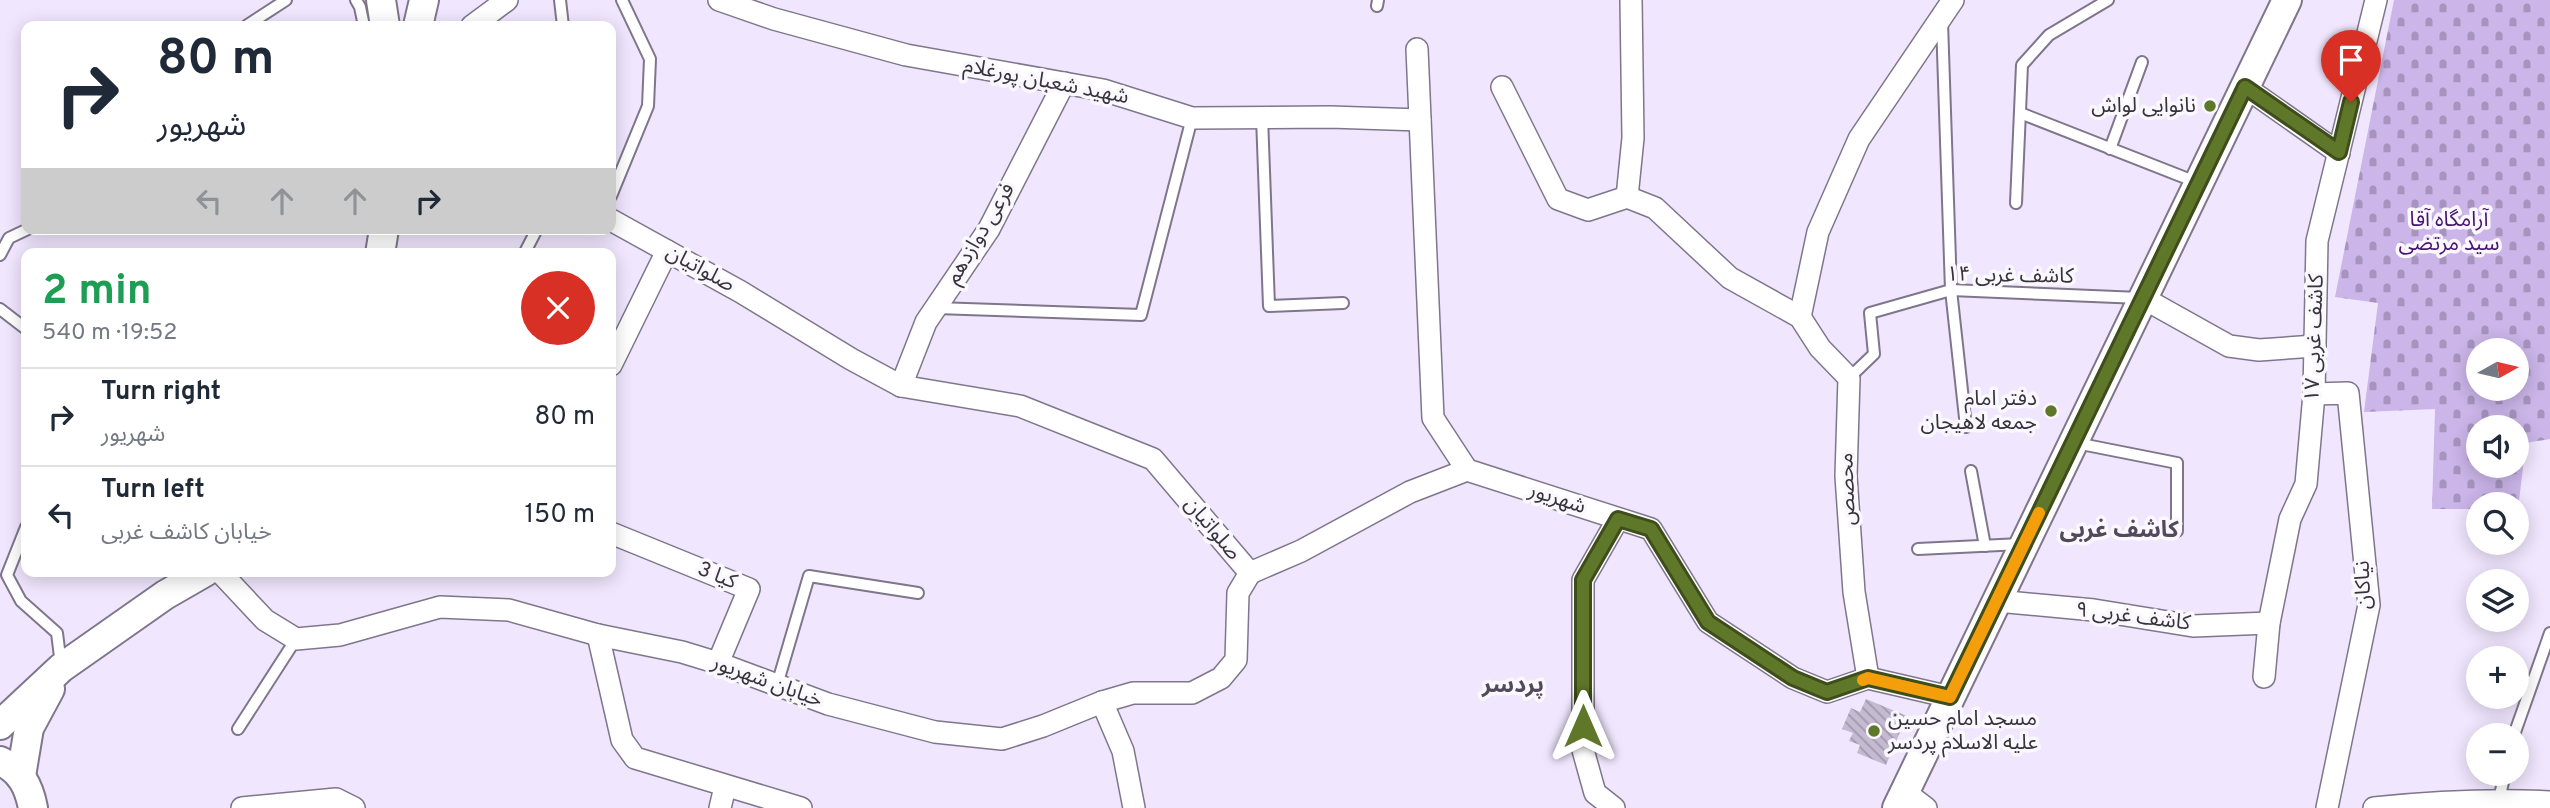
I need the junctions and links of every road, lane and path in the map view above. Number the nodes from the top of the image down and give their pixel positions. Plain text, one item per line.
1 (286, 0) edge
2 (356, 0) edge
3 (381, 0) edge
4 (424, 0) edge
5 (508, 0) edge
6 (560, 0) edge
7 (622, 0) edge
8 (719, 0) edge
9 (1631, 0) edge
10 (2108, 0) edge
11 (2287, 0) edge
12 (2376, 0) edge
13 (1947, 8) edge
14 (254, 21) edge
15 (362, 21) edge
16 (384, 21) edge
17 (419, 21) edge
18 (479, 21) edge
19 (562, 21) edge
20 (1417, 49) dead end
21 (2142, 62) dead end
22 (1064, 83) junction
23 (1502, 87) dead end
24 (2245, 87) junction
25 (2020, 113) junction
26 (1262, 117) junction
27 (1192, 118) junction
28 (1420, 120) junction
29 (2110, 149) junction
30 (2339, 152) junction
31 (2199, 183) junction
32 (616, 184) edge
33 (1627, 197) junction
34 (2016, 203) dead end
35 (616, 223) edge
36 (21, 232) edge
37 (667, 251) junction
38 (0, 255) edge
39 (1951, 290) junction
40 (2143, 298) junction
41 (1343, 303) dead end
42 (936, 308) junction
43 (0, 309) edge
44 (1800, 317) junction
45 (21, 325) edge
46 (2315, 346) junction
47 (616, 355) edge
48 (1849, 378) junction
49 (901, 386) junction
50 (2314, 394) junction
51 (1966, 427) dead end
52 (2073, 442) junction
53 (1468, 471) junction
54 (1971, 471) dead end
55 (1618, 519) junction
56 (2177, 531) dead end
57 (616, 535) edge
58 (21, 540) edge
59 (2024, 544) junction
60 (1985, 546) junction
61 (1918, 549) dead end
62 (1250, 573) junction
63 (196, 577) edge
64 (225, 577) edge
65 (918, 593) dead end
66 (1997, 601) junction
67 (2269, 623) junction
68 (2550, 633) edge
69 (598, 635) junction
70 (296, 639) junction
71 (718, 663) junction
72 (61, 668) junction
73 (2264, 677) dead end
74 (1868, 678) junction
75 (777, 685) junction
76 (1950, 697) junction
77 (1102, 702) junction
78 (2518, 723) edge
79 (0, 725) edge
80 (238, 729) dead end
81 (10, 768) edge
82 (2509, 786) edge
83 (726, 787) junction
84 (2550, 802) edge
85 (1909, 803) edge
86 (2514, 803) edge
87 (33, 808) edge
88 (242, 808) edge
89 (354, 808) edge
90 (720, 808) edge
91 (801, 808) edge
92 (1134, 808) edge
93 (1614, 808) edge
94 (2326, 808) edge
95 (2374, 808) edge

1 - 14 lane
2 - 15 lane
3 - 16 main road
4 - 17 main road
5 - 18 street
6 - 19 lane
7 - 32 lane
8 - 22 street, شهید شعبان پورغلام
9 - 33 street
10 - 25 lane
11 - 24 main road
12 - 30 street, کاشف غربی ۱۷
13 - 39 lane
13 - 44 street
20 - 28 street
21 - 29 lane
22 - 27 street, شهید شعبان پورغلام
22 - 42 street, فرعی دوازدهم
23 - 33 street
24 - 30 street
24 - 31 main road
25 - 29 lane
25 - 34 lane
26 - 27 street, شهید شعبان پورغلام
26 - 28 street, شهید شعبان پورغلام
26 - 41 lane
27 - 42 lane
28 - 53 street
29 - 31 lane
30 - 46 street, کاشف غربی ۱۷
31 - 40 main road
33 - 44 street
35 - 37 street, صلواتیان
36 - 38 lane
37 - 47 street
37 - 49 street, صلواتیان
39 - 40 lane, کاشف غربی ۱۴
39 - 48 lane, کاشف غربی ۱۴
39 - 51 lane
40 - 46 street
40 - 52 main road
42 - 49 street, فرعی دوازدهم
43 - 45 lane
44 - 48 street
46 - 50 street, کاشف غربی ۱۷
48 - 74 street, محصص
49 - 62 street, صلواتیان
50 - 67 street, کاشف غربی ۱۷
50 - 94 street, نیاکان
52 - 56 lane
52 - 59 main road
53 - 55 street, شهریور
53 - 62 street, صلواتیان
54 - 60 lane
55 - 74 street, شهریور
55 - 93 street
57 - 71 street, کیا 3
58 - 72 lane
59 - 60 lane
59 - 66 main road
60 - 61 lane
62 - 77 street, خیابان شهریور
63 - 72 main road
64 - 70 street
65 - 75 lane
66 - 67 street, کاشف غربی ۹
66 - 76 main road
67 - 73 street, کاشف غربی ۱۷
68 - 78 lane
69 - 70 street, خیابان شهریور
69 - 71 street, خیابان شهریور
69 - 83 street
70 - 80 lane
71 - 75 street, خیابان شهریور
72 - 79 main road
72 - 81 main road
74 - 76 street
75 - 77 street, خیابان شهریور
76 - 85 main road
77 - 92 street
81 - 87 main road
82 - 86 lane
83 - 90 street
83 - 91 street
84 - 86 street
86 - 95 street
88 - 89 street

